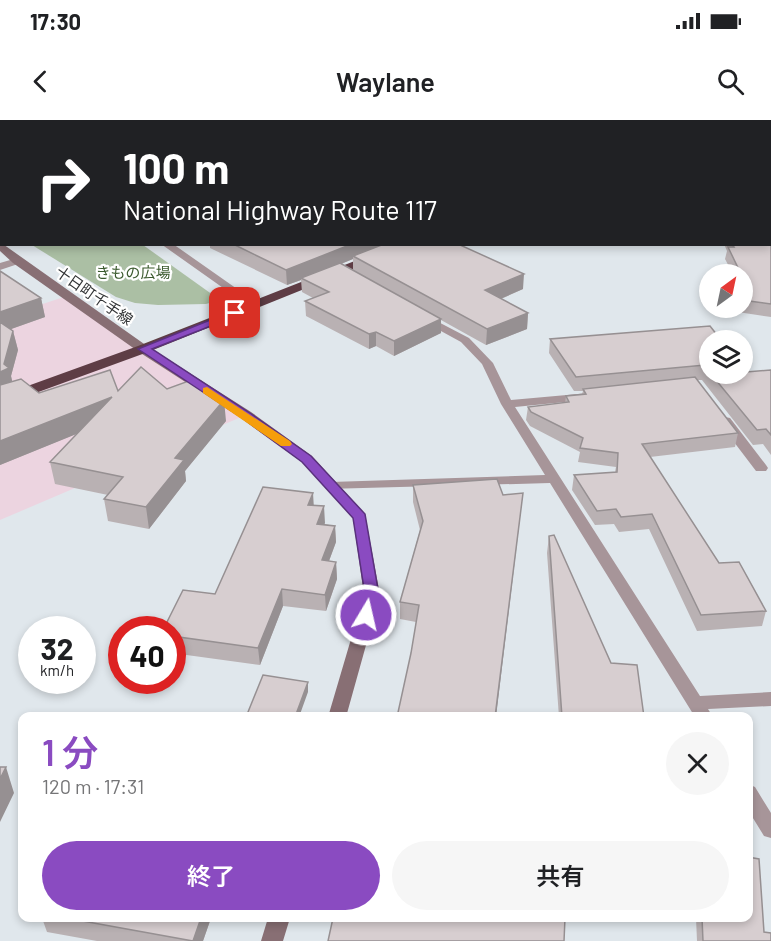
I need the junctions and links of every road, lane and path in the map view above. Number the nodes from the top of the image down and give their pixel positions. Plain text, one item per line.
1 (1, 246) edge
2 (169, 246) edge
3 (405, 246) edge
4 (17, 261) junction
5 (0, 267) edge
6 (342, 271) junction
7 (363, 283) edge
8 (254, 305) junction
9 (414, 311) edge
10 (143, 349) junction
11 (602, 394) edge
12 (0, 401) edge
13 (507, 404) junction
14 (718, 412) edge
15 (761, 468) dead end
16 (554, 479) junction
17 (331, 486) junction
18 (771, 699) edge
19 (700, 710) edge
20 (338, 712) edge
21 (753, 800) edge
22 (771, 830) edge
23 (278, 922) edge
24 (272, 941) edge

1 - 4 street, 十日町千手線
2 - 8 street
3 - 6 highway
4 - 5 street
4 - 10 street, 十日町千手線
6 - 7 street
6 - 8 highway
8 - 10 highway
9 - 13 street
10 - 12 highway
10 - 17 street, 十日町千手線
11 - 13 street
13 - 16 street
14 - 15 street
16 - 17 street
16 - 19 street
17 - 20 street, 十日町千手線
18 - 19 street
21 - 22 street
23 - 24 street

